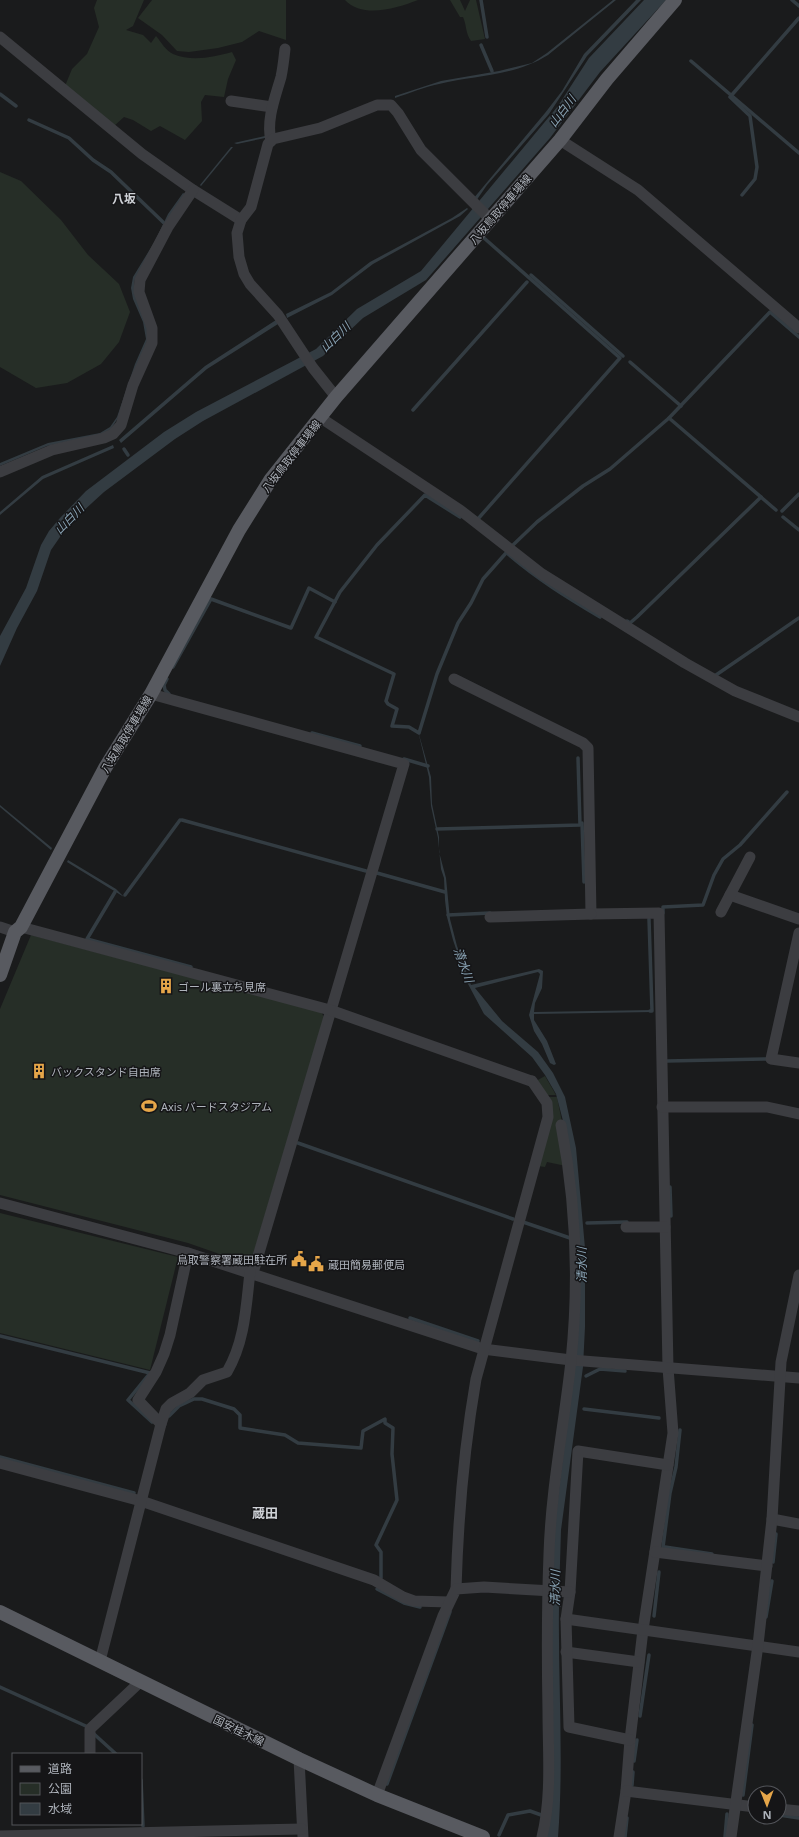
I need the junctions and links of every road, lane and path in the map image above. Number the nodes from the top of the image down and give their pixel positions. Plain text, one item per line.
1 (676, 0) edge
2 (0, 37) edge
3 (285, 49) dead end
4 (231, 101) dead end
5 (272, 107) junction
6 (560, 140) junction
7 (271, 141) junction
8 (193, 190) junction
9 (490, 219) junction
10 (241, 220) junction
11 (799, 328) edge
12 (336, 397) junction
13 (321, 418) junction
14 (0, 472) edge
15 (454, 679) dead end
16 (151, 694) junction
17 (799, 717) edge
18 (750, 857) dead end
19 (730, 895) junction
20 (721, 912) dead end
21 (591, 914) junction
22 (490, 918) dead end
23 (799, 919) edge
24 (0, 927) edge
25 (18, 929) junction
26 (799, 933) edge
27 (0, 975) edge
28 (330, 1010) junction
29 (799, 1063) edge
30 (662, 1107) junction
31 (799, 1114) edge
32 (561, 1125) dead end
33 (0, 1204) edge
34 (626, 1226) dead end
35 (664, 1227) junction
36 (188, 1253) junction
37 (252, 1273) junction
38 (799, 1275) edge
39 (484, 1349) junction
40 (571, 1360) junction
41 (668, 1368) junction
42 (781, 1376) junction
43 (799, 1378) edge
44 (161, 1424) junction
45 (0, 1463) edge
46 (668, 1465) junction
47 (142, 1501) junction
48 (772, 1519) junction
49 (799, 1524) edge
50 (655, 1552) junction
51 (767, 1566) junction
52 (456, 1589) junction
53 (548, 1592) junction
54 (570, 1592) junction
55 (449, 1602) junction
56 (0, 1612) edge
57 (566, 1619) junction
58 (643, 1630) junction
59 (758, 1645) junction
60 (566, 1652) junction
61 (799, 1652) edge
62 (100, 1661) junction
63 (639, 1662) junction
64 (141, 1681) junction
65 (630, 1740) junction
66 (90, 1753) edge
67 (299, 1759) junction
68 (626, 1791) junction
69 (378, 1795) junction
70 (735, 1805) junction
71 (747, 1806) edge
72 (787, 1810) edge
73 (799, 1811) edge
74 (92, 1829) edge
75 (303, 1833) edge
76 (0, 1836) edge
77 (483, 1837) edge
78 (542, 1837) edge
79 (619, 1837) edge
80 (731, 1837) edge

1 - 6 main road, 八坂鳥取停車場線
2 - 8 street
3 - 5 street
4 - 5 street
5 - 7 street
6 - 9 main road, 八坂鳥取停車場線
6 - 11 street
7 - 9 street
7 - 10 street
8 - 10 street
8 - 14 street
9 - 12 main road, 八坂鳥取停車場線
10 - 12 street
12 - 13 main road, 八坂鳥取停車場線
13 - 16 main road, 八坂鳥取停車場線
13 - 17 street
15 - 21 street
16 - 25 main road, 八坂鳥取停車場線
16 - 28 street
18 - 19 street
19 - 20 street
19 - 23 street
21 - 22 street
21 - 30 street
24 - 25 street
25 - 27 main road, 八坂鳥取停車場線
25 - 28 street
26 - 29 street
28 - 37 street
28 - 39 street
30 - 31 street
30 - 35 street
32 - 40 street
33 - 36 street
34 - 35 street
35 - 41 street
36 - 37 street
36 - 44 street
37 - 39 street
37 - 44 street
38 - 42 street
39 - 40 street
39 - 52 street
40 - 41 street
40 - 53 street
41 - 42 street
41 - 46 street
42 - 43 street
42 - 48 street
44 - 47 street
45 - 47 street
46 - 50 street
46 - 54 street
47 - 55 street
47 - 62 street
48 - 49 street
48 - 51 street
50 - 51 street
50 - 58 street
51 - 59 street
52 - 53 street
52 - 55 street
53 - 54 street
53 - 78 street
54 - 57 street
55 - 69 street
56 - 62 main road, 国安桂木線
57 - 58 street
57 - 60 street
58 - 59 street
58 - 63 street
59 - 61 street
59 - 70 street
60 - 63 street
60 - 65 street
62 - 64 main road, 国安桂木線
63 - 65 street
64 - 66 street
64 - 67 main road, 国安桂木線
65 - 68 street
67 - 69 main road, 国安桂木線
67 - 75 street
68 - 70 street
68 - 79 street
69 - 77 main road, 国安桂木線
70 - 71 street
70 - 80 street
72 - 73 street
74 - 75 street
74 - 76 street

